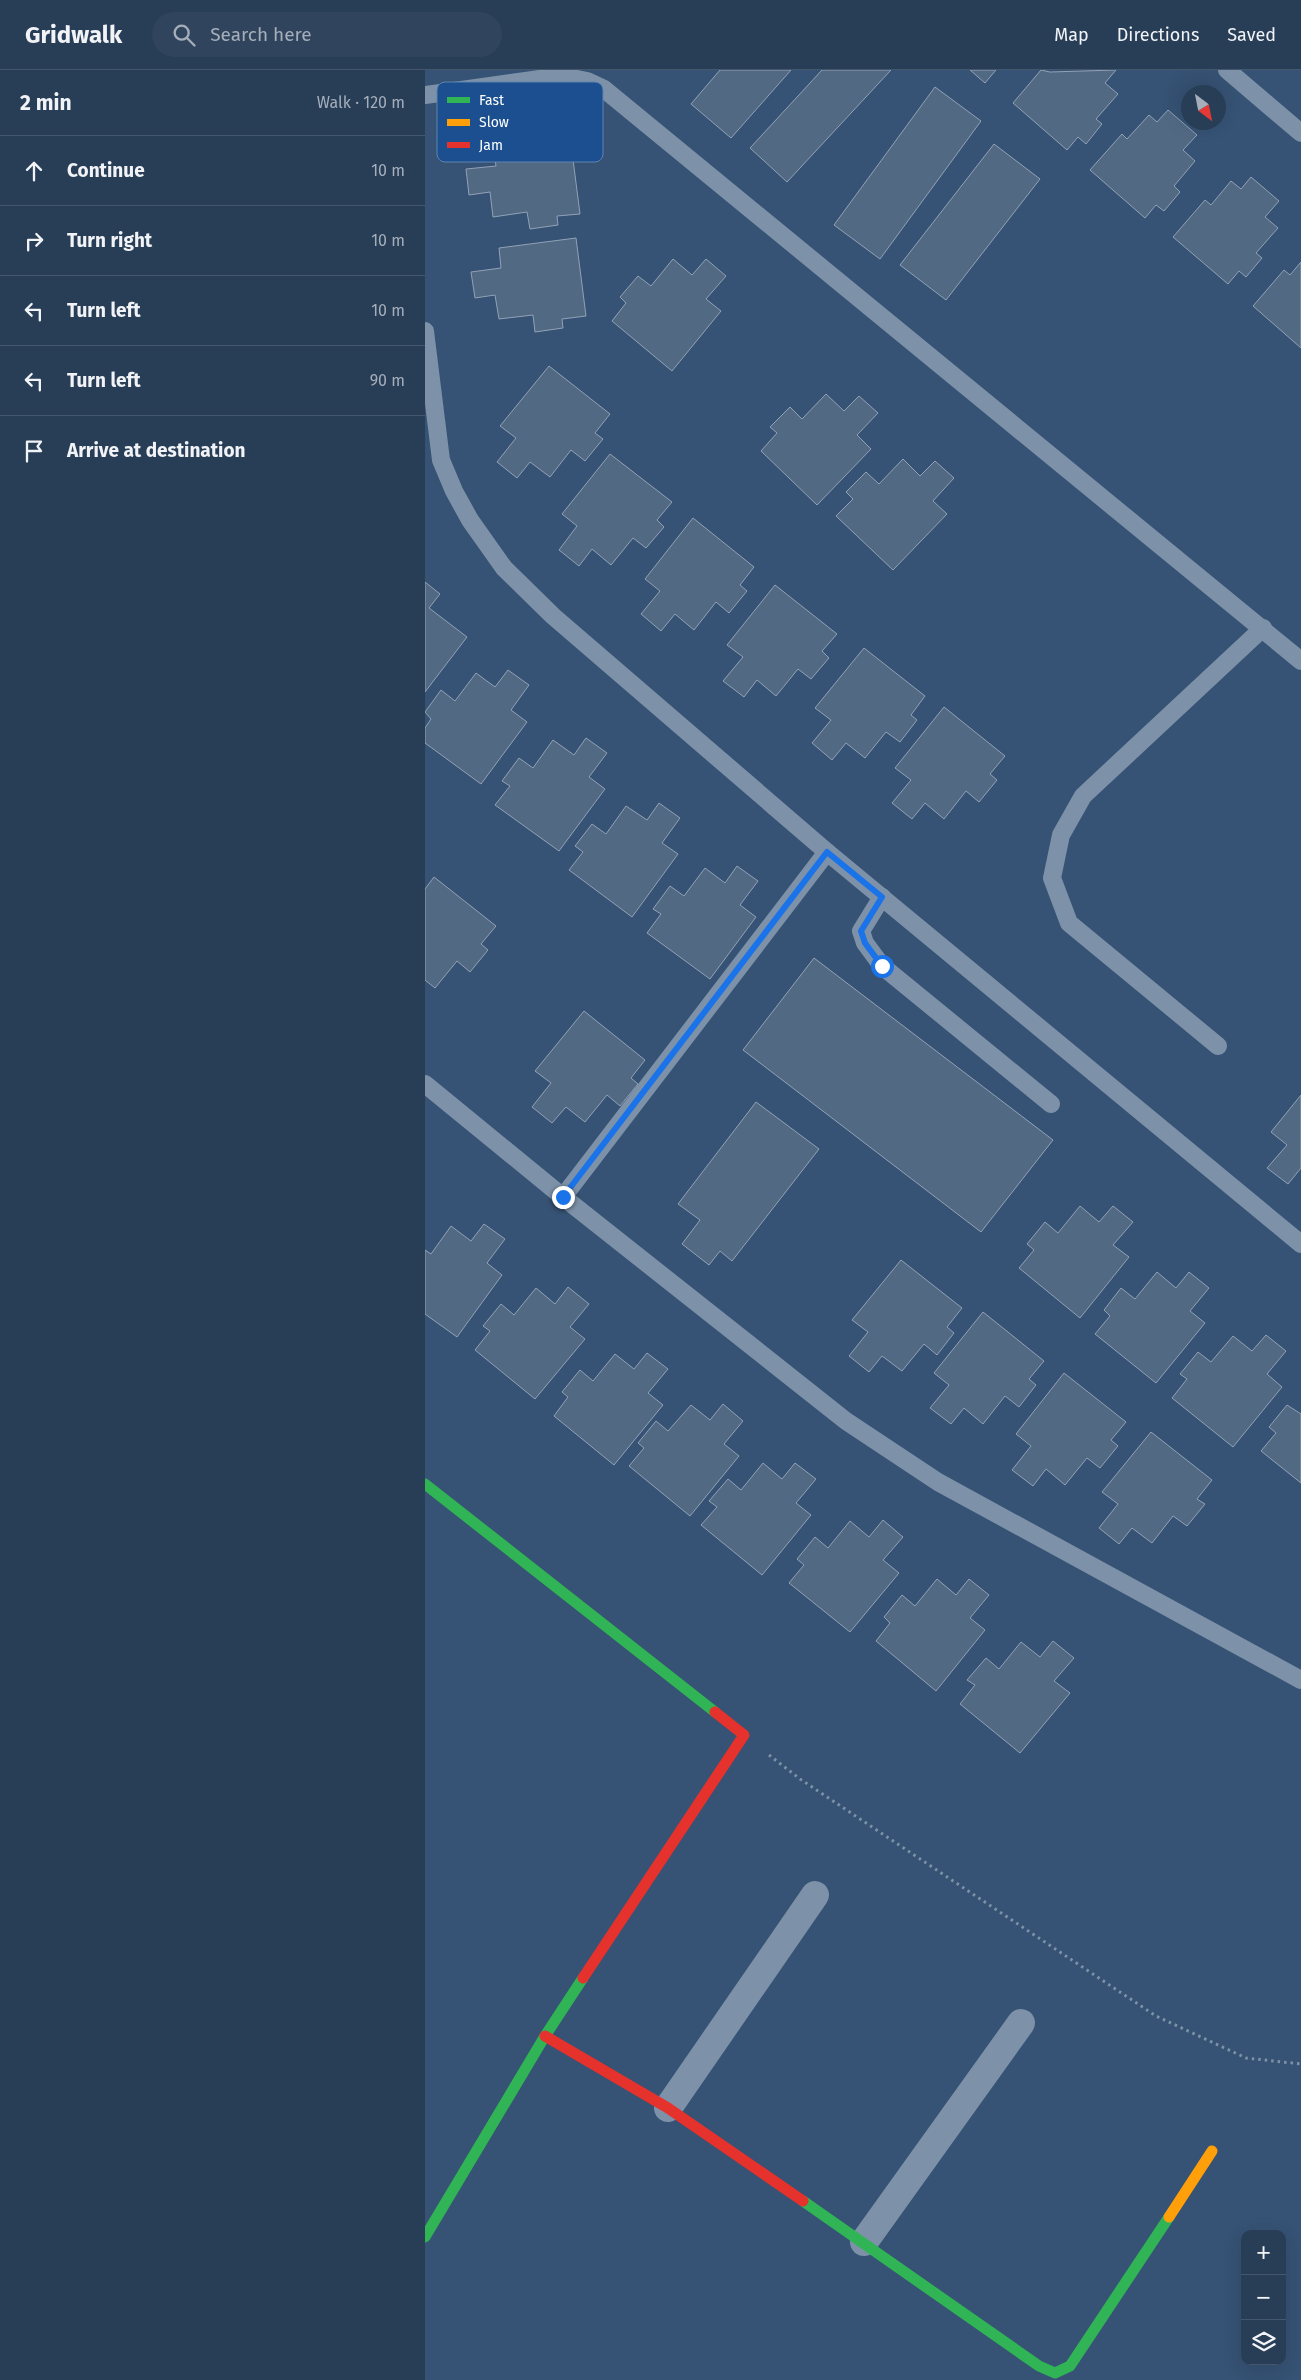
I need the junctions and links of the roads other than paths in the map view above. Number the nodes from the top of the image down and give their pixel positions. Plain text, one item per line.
1 (1227, 70) edge
2 (518, 82) edge
3 (589, 82) edge
4 (603, 89) edge
5 (1301, 133) edge
6 (425, 331) edge
7 (1263, 628) junction
8 (1301, 661) edge
9 (827, 852) junction
10 (882, 897) junction
11 (1218, 1046) dead end
12 (425, 1084) edge
13 (1051, 1104) dead end
14 (563, 1197) junction
15 (1301, 1244) edge
16 (425, 1484) edge
17 (1301, 1680) edge
18 (815, 1895) dead end
19 (1021, 2023) dead end
20 (545, 2036) junction
21 (667, 2108) junction
22 (1212, 2152) dead end
23 (425, 2237) edge
24 (864, 2242) junction

1 - 5 lane
2 - 3 lane
4 - 7 lane
6 - 9 lane
7 - 8 lane
7 - 11 lane
9 - 10 lane
9 - 14 lane
10 - 13 lane
10 - 15 lane
12 - 14 lane
14 - 17 lane
16 - 20 street
18 - 21 street
19 - 24 street
20 - 21 street
20 - 23 street
21 - 24 street
22 - 24 street

